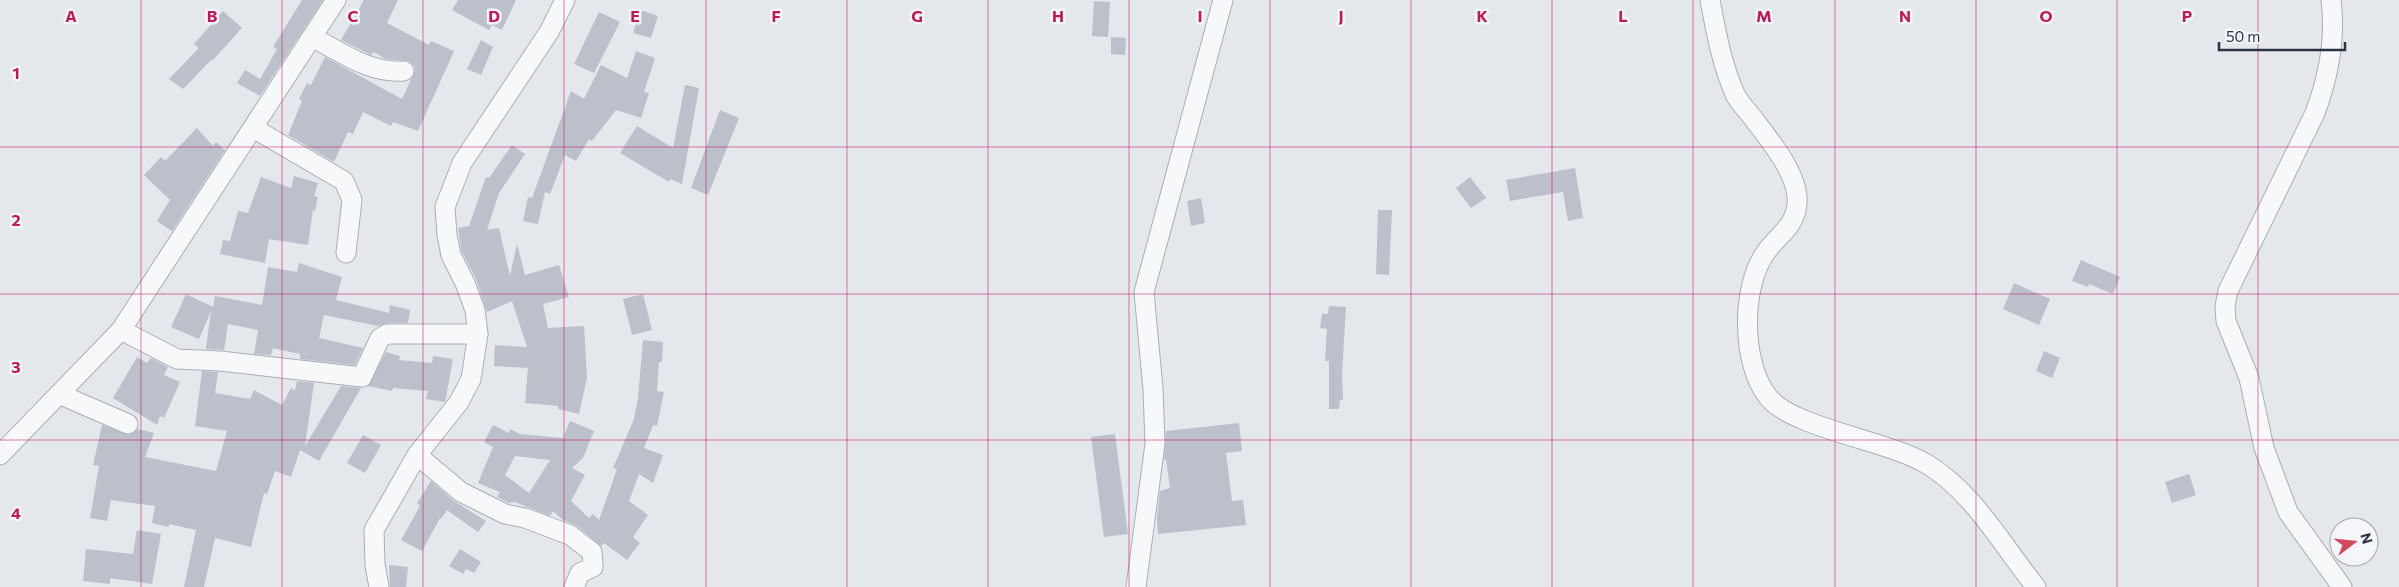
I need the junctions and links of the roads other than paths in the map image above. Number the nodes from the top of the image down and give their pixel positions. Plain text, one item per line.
1 (336, 0) edge
2 (565, 0) edge
3 (1223, 0) edge
4 (1710, 0) edge
5 (2331, 0) edge
6 (312, 37) junction
7 (404, 71) dead end
8 (254, 128) junction
9 (346, 253) dead end
10 (121, 330) junction
11 (478, 334) junction
12 (59, 394) junction
13 (128, 424) dead end
14 (0, 455) edge
15 (417, 456) junction
16 (379, 587) edge
17 (574, 587) edge
18 (1136, 587) edge
19 (2036, 587) edge
20 (2342, 587) edge

1 - 6 street
2 - 11 street
3 - 18 street
4 - 19 street
5 - 20 street
6 - 7 street
6 - 8 street
8 - 9 street
8 - 10 street
10 - 11 street
10 - 12 street
11 - 15 street
12 - 13 street
12 - 14 street
15 - 16 street
15 - 17 street

